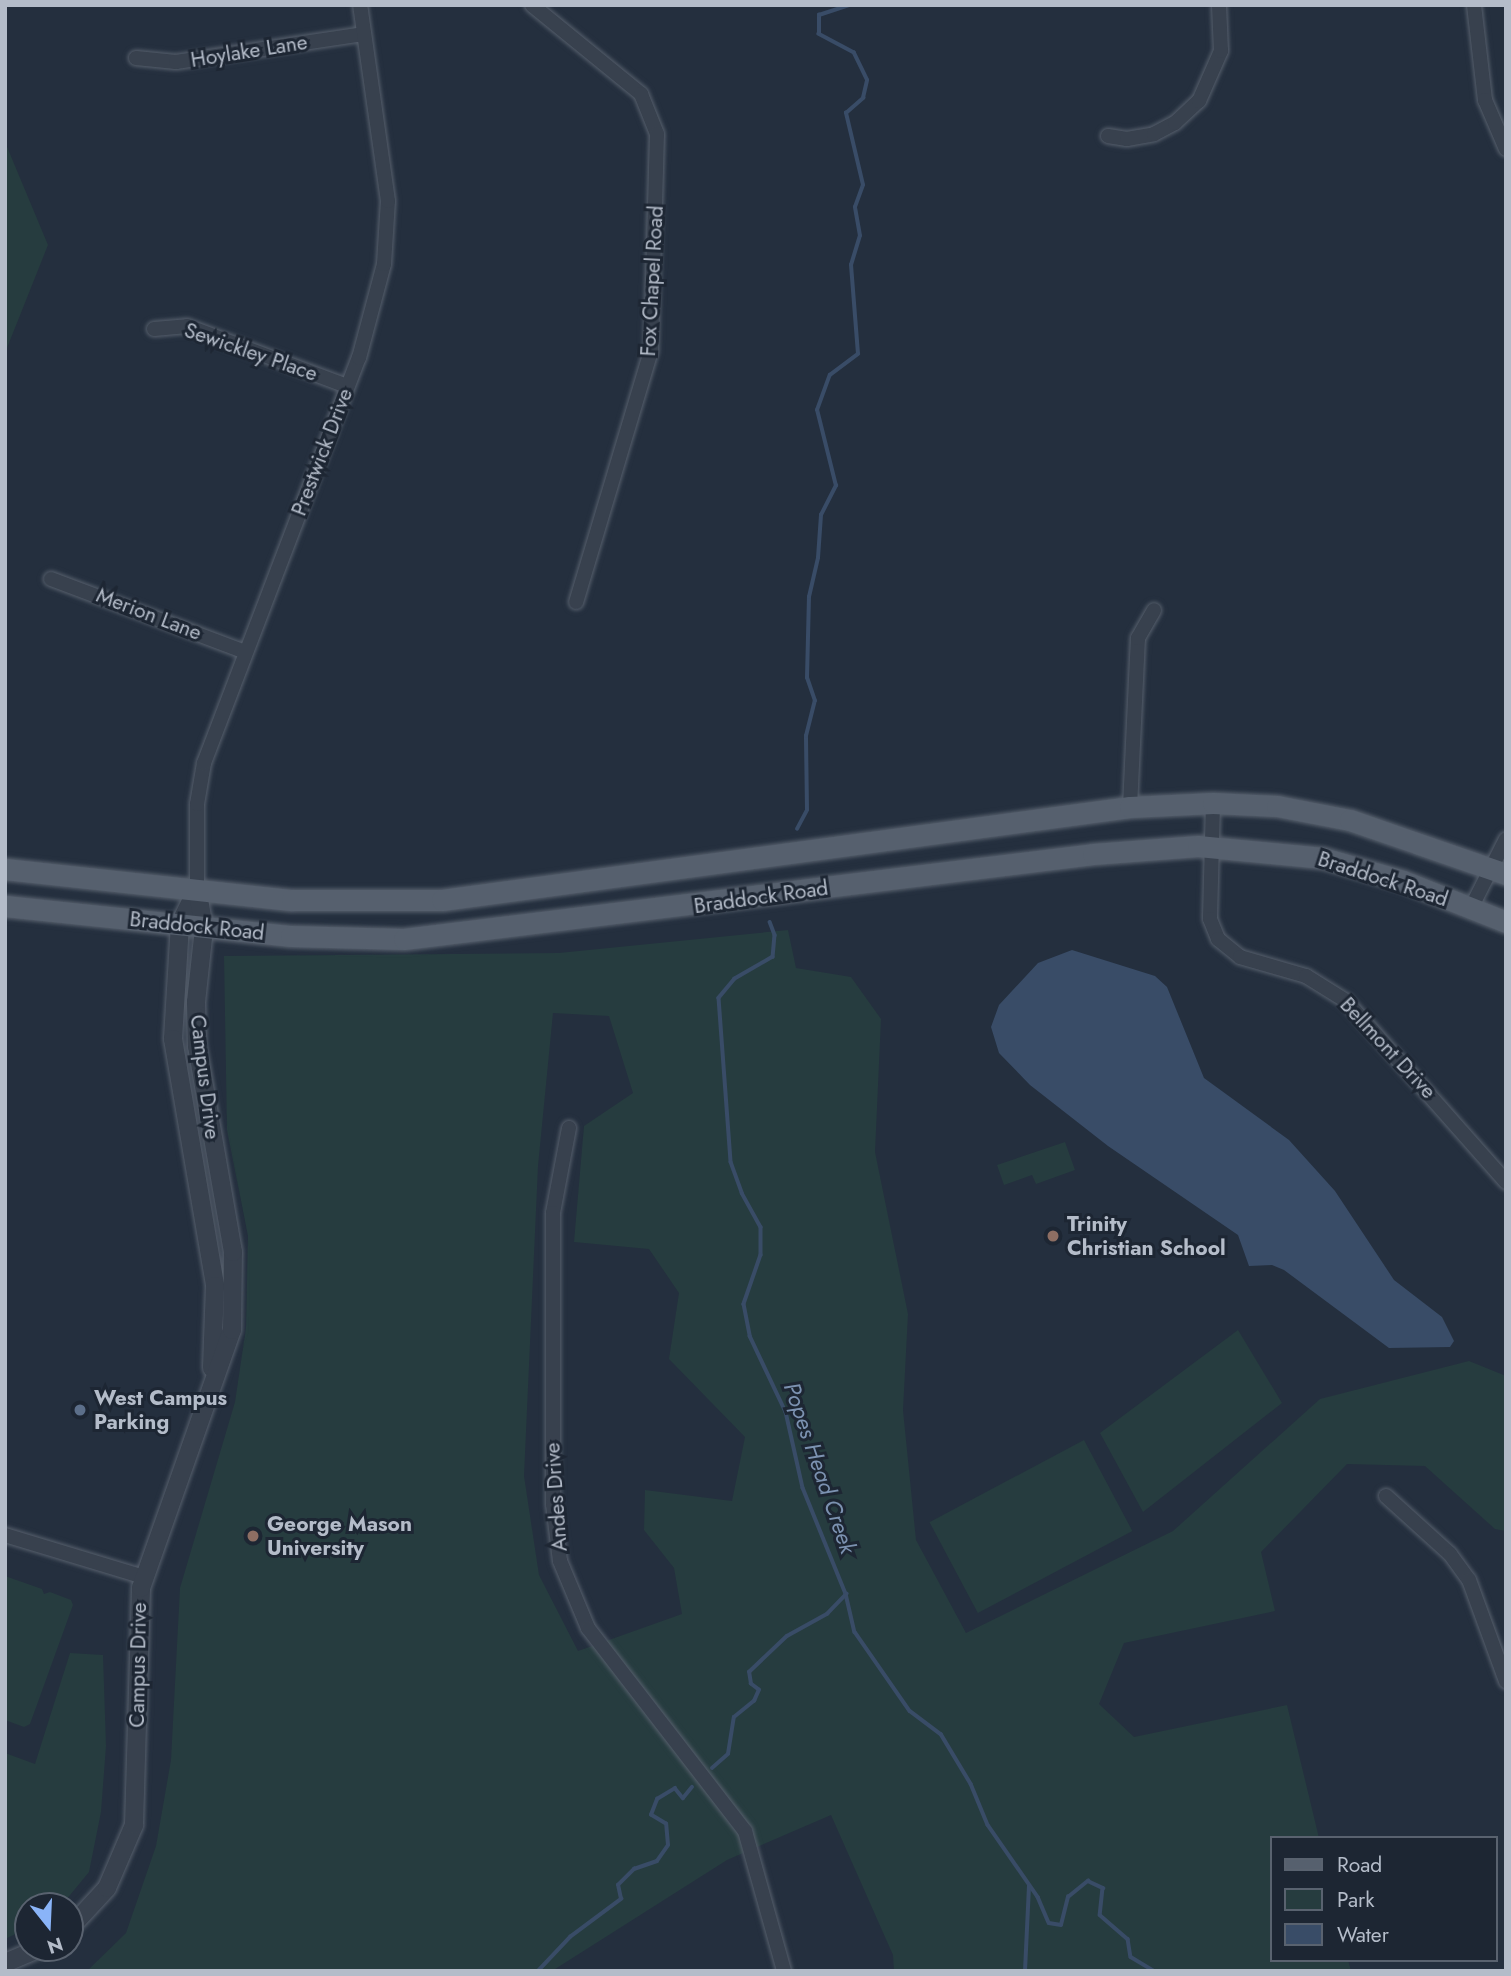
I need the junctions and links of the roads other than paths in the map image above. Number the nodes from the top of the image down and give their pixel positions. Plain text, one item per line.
1 (360, 5) edge
2 (532, 5) edge
3 (1219, 5) edge
4 (1474, 5) edge
5 (363, 34) junction
6 (136, 58) dead end
7 (1108, 136) dead end
8 (1506, 149) edge
9 (154, 330) dead end
10 (347, 386) junction
11 (51, 579) dead end
12 (576, 602) dead end
13 (1154, 610) dead end
14 (246, 652) junction
15 (1213, 803) junction
16 (1130, 807) junction
17 (1506, 839) edge
18 (1211, 846) junction
19 (5, 869) edge
20 (1499, 871) edge
21 (197, 889) junction
22 (5, 906) edge
23 (1471, 908) junction
24 (1506, 922) edge
25 (180, 924) junction
26 (204, 928) junction
27 (569, 1128) dead end
28 (1506, 1182) edge
29 (211, 1394) junction
30 (1386, 1496) dead end
31 (5, 1535) edge
32 (144, 1577) junction
33 (1506, 1681) edge
34 (84, 1913) edge
35 (785, 1971) edge

1 - 5 street, Prestwick Drive
2 - 12 street, Fox Chapel Road
3 - 7 street
4 - 8 street
5 - 6 street, Hoylake Lane
5 - 10 street, Prestwick Drive
9 - 10 street, Sewickley Place
10 - 14 street, Prestwick Drive
11 - 14 street, Merion Lane
13 - 16 street
14 - 21 street, Prestwick Drive
15 - 16 main road, Braddock Road
15 - 18 street, Bellmont Drive
15 - 20 main road, Braddock Road
16 - 21 main road, Braddock Road
17 - 20 street
18 - 23 main road, Braddock Road
18 - 26 main road, Braddock Road
18 - 28 street, Bellmont Drive
19 - 21 main road, Braddock Road
20 - 23 street
21 - 25 street, Campus Drive
21 - 26 street, Campus Drive
22 - 25 main road, Braddock Road
23 - 24 main road, Braddock Road
25 - 26 main road, Braddock Road
25 - 29 street, Campus Drive
26 - 29 street, Campus Drive
27 - 35 street, Andes Drive
29 - 32 street, Campus Drive
30 - 33 street
31 - 32 street
32 - 34 street, Campus Drive

